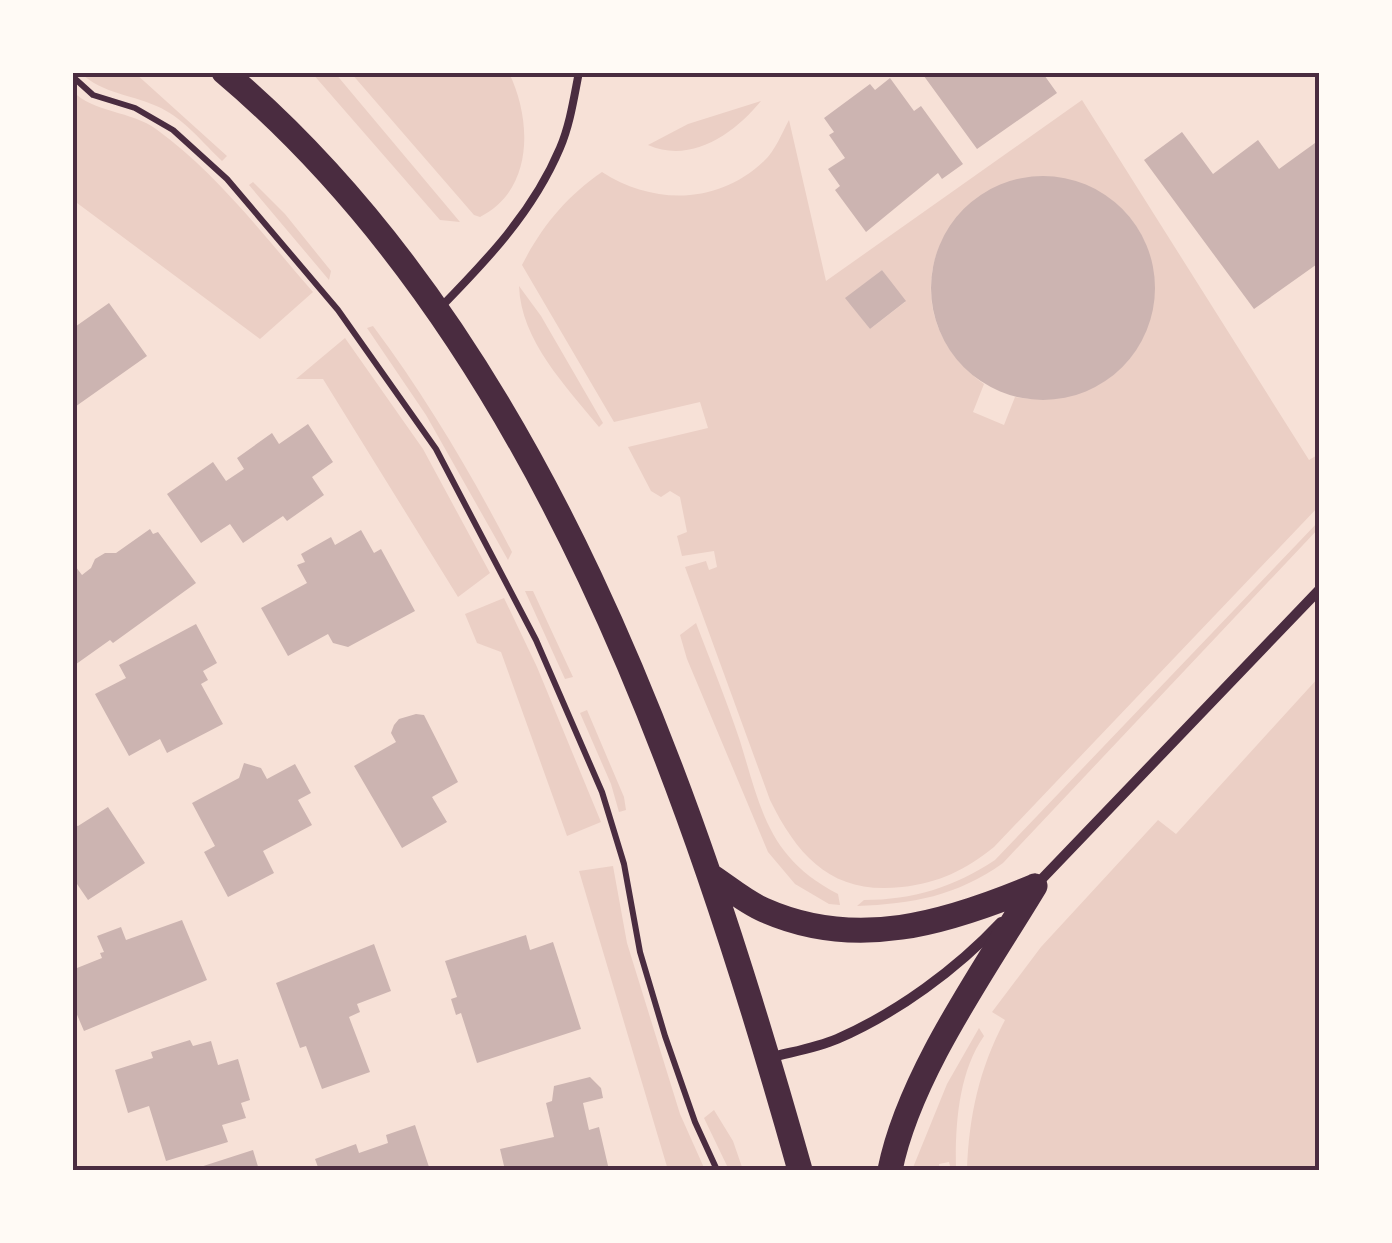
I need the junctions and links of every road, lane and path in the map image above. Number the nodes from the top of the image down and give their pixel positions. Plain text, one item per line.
1 (224, 72) edge
2 (578, 72) edge
3 (72, 76) edge
4 (439, 310) junction
5 (1320, 588) edge
6 (711, 876) junction
7 (1036, 886) junction
8 (768, 1058) junction
9 (717, 1170) edge
10 (800, 1170) edge
11 (890, 1170) edge

1 - 4 main road
2 - 4 lane
3 - 9 path
4 - 6 main road
5 - 7 street
6 - 7 main road
6 - 8 main road
7 - 8 street
7 - 11 main road
8 - 10 main road

